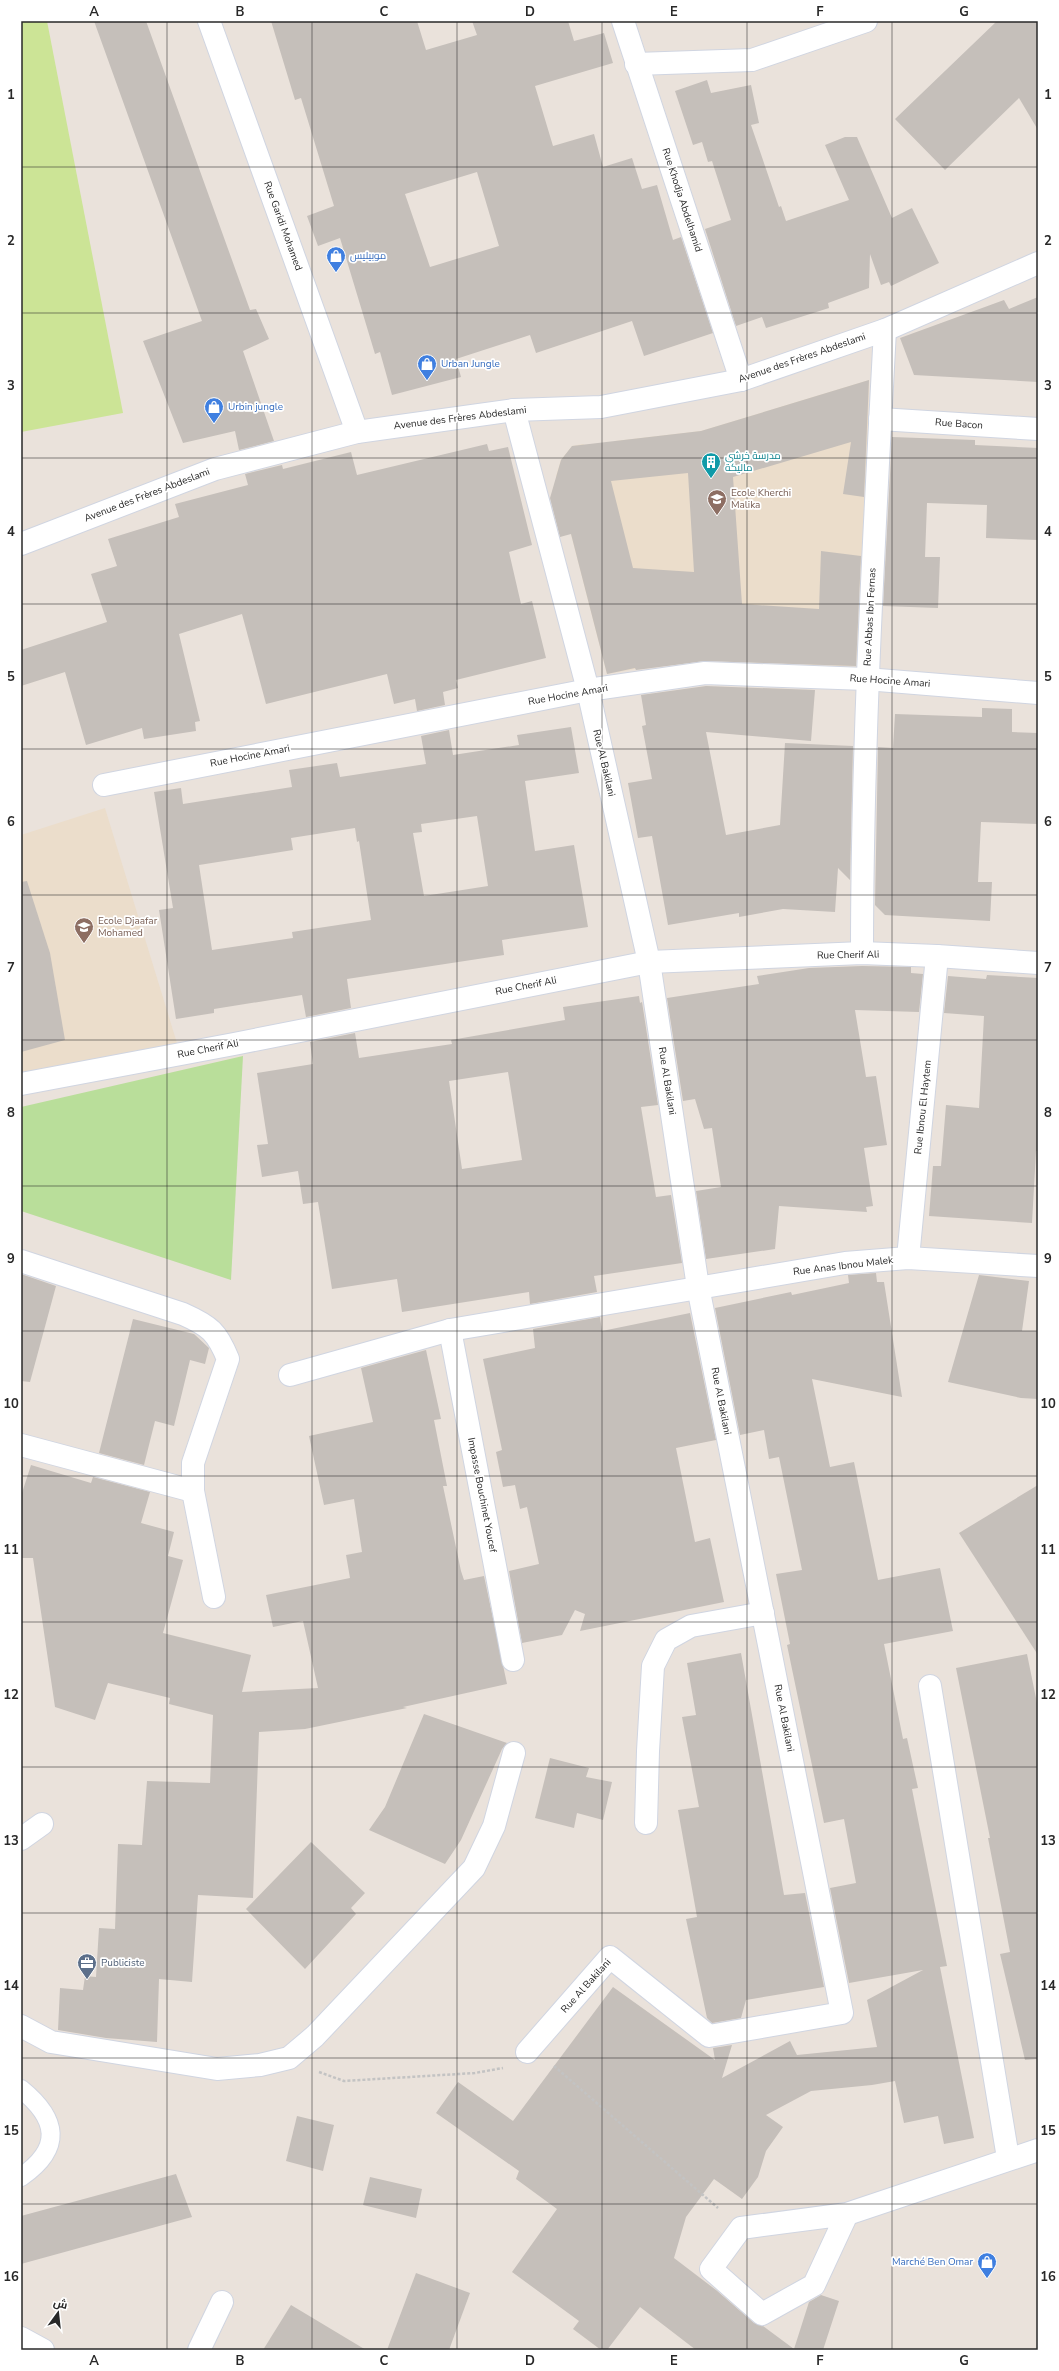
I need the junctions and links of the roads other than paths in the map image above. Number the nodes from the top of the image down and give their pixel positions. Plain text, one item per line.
1 (209, 21) edge
2 (623, 21) edge
3 (866, 21) edge
4 (636, 64) junction
5 (1038, 263) edge
6 (885, 330) junction
7 (741, 380) junction
8 (514, 410) junction
9 (880, 419) junction
10 (1038, 429) edge
11 (357, 432) junction
12 (21, 544) edge
13 (866, 679) junction
14 (588, 690) junction
15 (1038, 693) edge
16 (104, 785) dead end
17 (862, 953) junction
18 (937, 956) junction
19 (649, 962) junction
20 (1038, 963) edge
21 (21, 1084) edge
22 (908, 1258) junction
23 (21, 1261) edge
24 (1038, 1266) edge
25 (698, 1287) junction
26 (450, 1330) junction
27 (290, 1375) dead end
28 (21, 1445) edge
29 (193, 1491) junction
30 (214, 1597) dead end
31 (763, 1613) junction
32 (513, 1660) dead end
33 (930, 1686) dead end
34 (514, 1753) dead end
35 (646, 1823) dead end
36 (42, 1824) dead end
37 (21, 1839) edge
38 (21, 2026) edge
39 (527, 2052) dead end
40 (21, 2089) edge
41 (1038, 2150) edge
42 (1008, 2158) junction
43 (21, 2177) edge
44 (847, 2214) junction
45 (222, 2302) dead end
46 (21, 2338) edge
47 (43, 2350) edge
48 (200, 2350) edge

1 - 11 street, Rue Garidi Mohamed
2 - 4 street, Rue Khodja Abdelhamid
3 - 4 street
4 - 7 street, Rue Khodja Abdelhamid
5 - 6 street, Avenue des Frères Abdeslami
6 - 7 street, Avenue des Frères Abdeslami
6 - 9 street, Rue Abbas Ibn Fernas
7 - 8 street, Avenue des Frères Abdeslami
8 - 11 street, Avenue des Frères Abdeslami
8 - 14 street, Rue Al Bakilani
9 - 10 street, Rue Bacon
9 - 13 street, Rue Abbas Ibn Fernas
11 - 12 street, Avenue des Frères Abdeslami
13 - 14 street, Rue Hocine Amari
13 - 15 street, Rue Hocine Amari
13 - 17 street, Rue Abbas Ibn Fernas
14 - 16 street, Rue Hocine Amari
14 - 19 street, Rue Al Bakilani
17 - 18 street, Rue Cherif Ali
17 - 19 street, Rue Cherif Ali
18 - 20 street, Rue Cherif Ali
18 - 22 street, Rue Ibnou El Haytem
19 - 21 street, Rue Cherif Ali
19 - 25 street, Rue Al Bakilani
22 - 24 street, Rue Anas Ibnou Malek
22 - 25 street, Rue Anas Ibnou Malek
23 - 29 street
25 - 26 street, Rue Anas Ibnou Malek
25 - 31 street, Rue Al Bakilani
26 - 27 street, Rue Anas Ibnou Malek
26 - 32 street, Impasse Bouchinet Youcef
28 - 29 street
29 - 30 street
31 - 35 street
31 - 39 street, Rue Al Bakilani
33 - 42 street
34 - 38 street
36 - 37 street
40 - 43 lane
41 - 42 street
42 - 44 street
44 - 44 street
45 - 48 street
46 - 47 street

